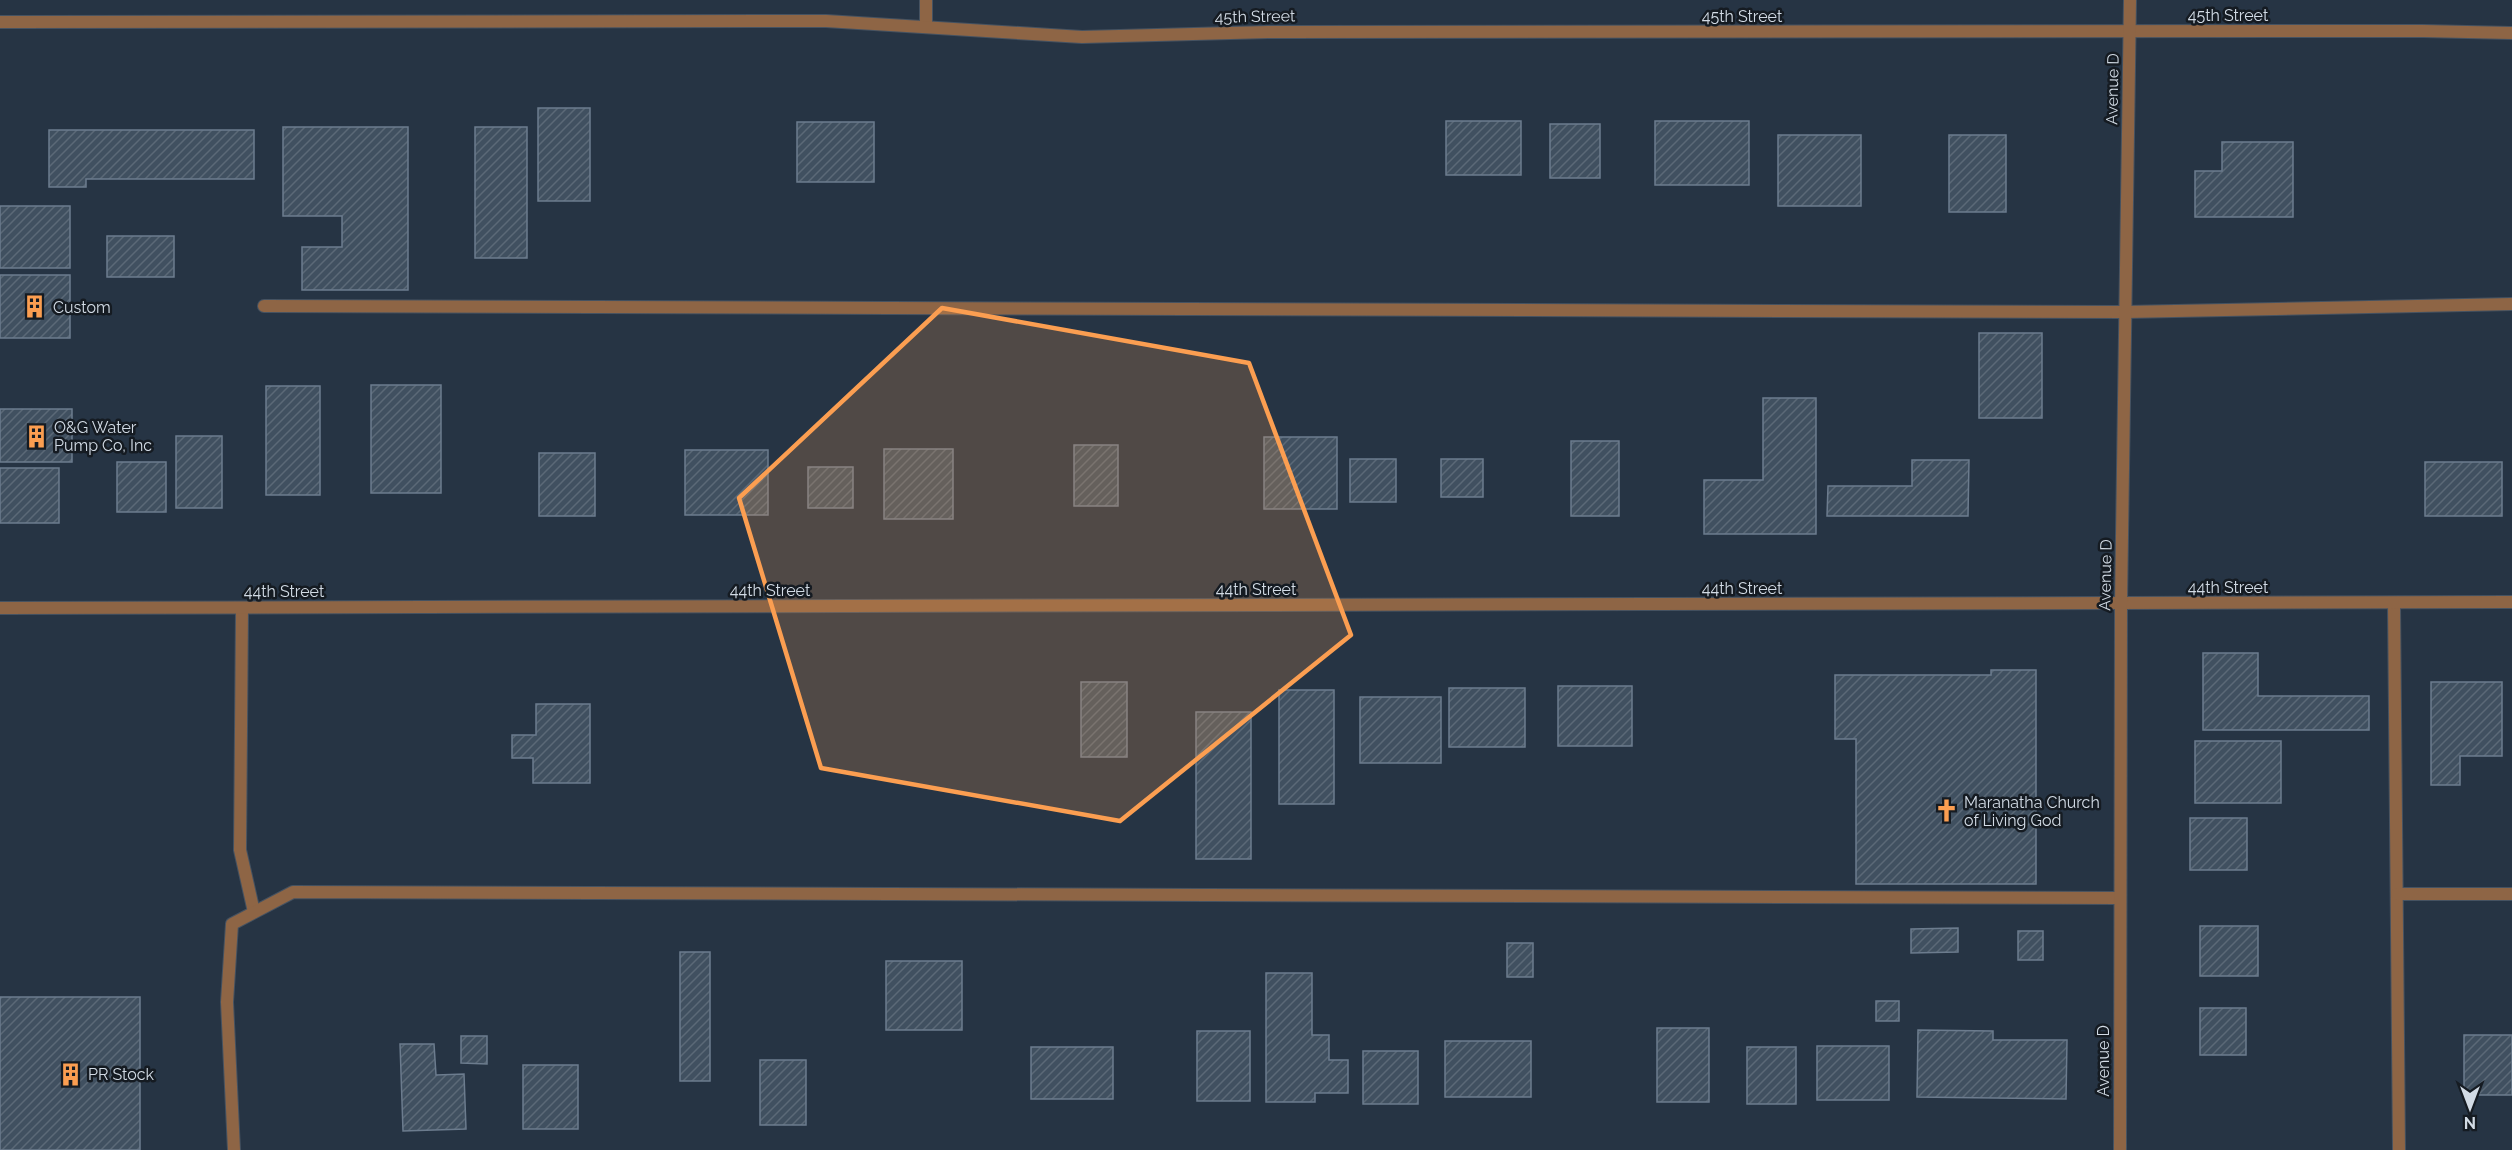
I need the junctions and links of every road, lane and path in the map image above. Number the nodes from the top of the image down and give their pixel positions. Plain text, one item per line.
1 (926, 0) edge
2 (2130, 0) edge
3 (0, 22) edge
4 (926, 26) junction
5 (2129, 32) junction
6 (2512, 33) edge
7 (2512, 304) edge
8 (264, 306) dead end
9 (2125, 312) junction
10 (2512, 602) edge
11 (2121, 603) junction
12 (2394, 603) junction
13 (0, 608) edge
14 (242, 608) junction
15 (2397, 894) junction
16 (2512, 894) edge
17 (2120, 898) junction
18 (254, 912) junction
19 (234, 1150) edge
20 (2120, 1150) edge
21 (2399, 1150) edge

1 - 4 street
2 - 5 street, Avenue D
3 - 4 street, 45th Street
4 - 5 street, 45th Street
5 - 6 street, 45th Street
5 - 9 street, Avenue D
7 - 9 street
8 - 9 street
9 - 11 street, Avenue D
10 - 12 street, 44th Street
11 - 12 street, 44th Street
11 - 14 street, 44th Street
11 - 17 street, Avenue D
12 - 15 street
13 - 14 street, 44th Street
14 - 18 street
15 - 16 street
15 - 21 street
17 - 18 street
17 - 20 street, Avenue D
18 - 19 street

